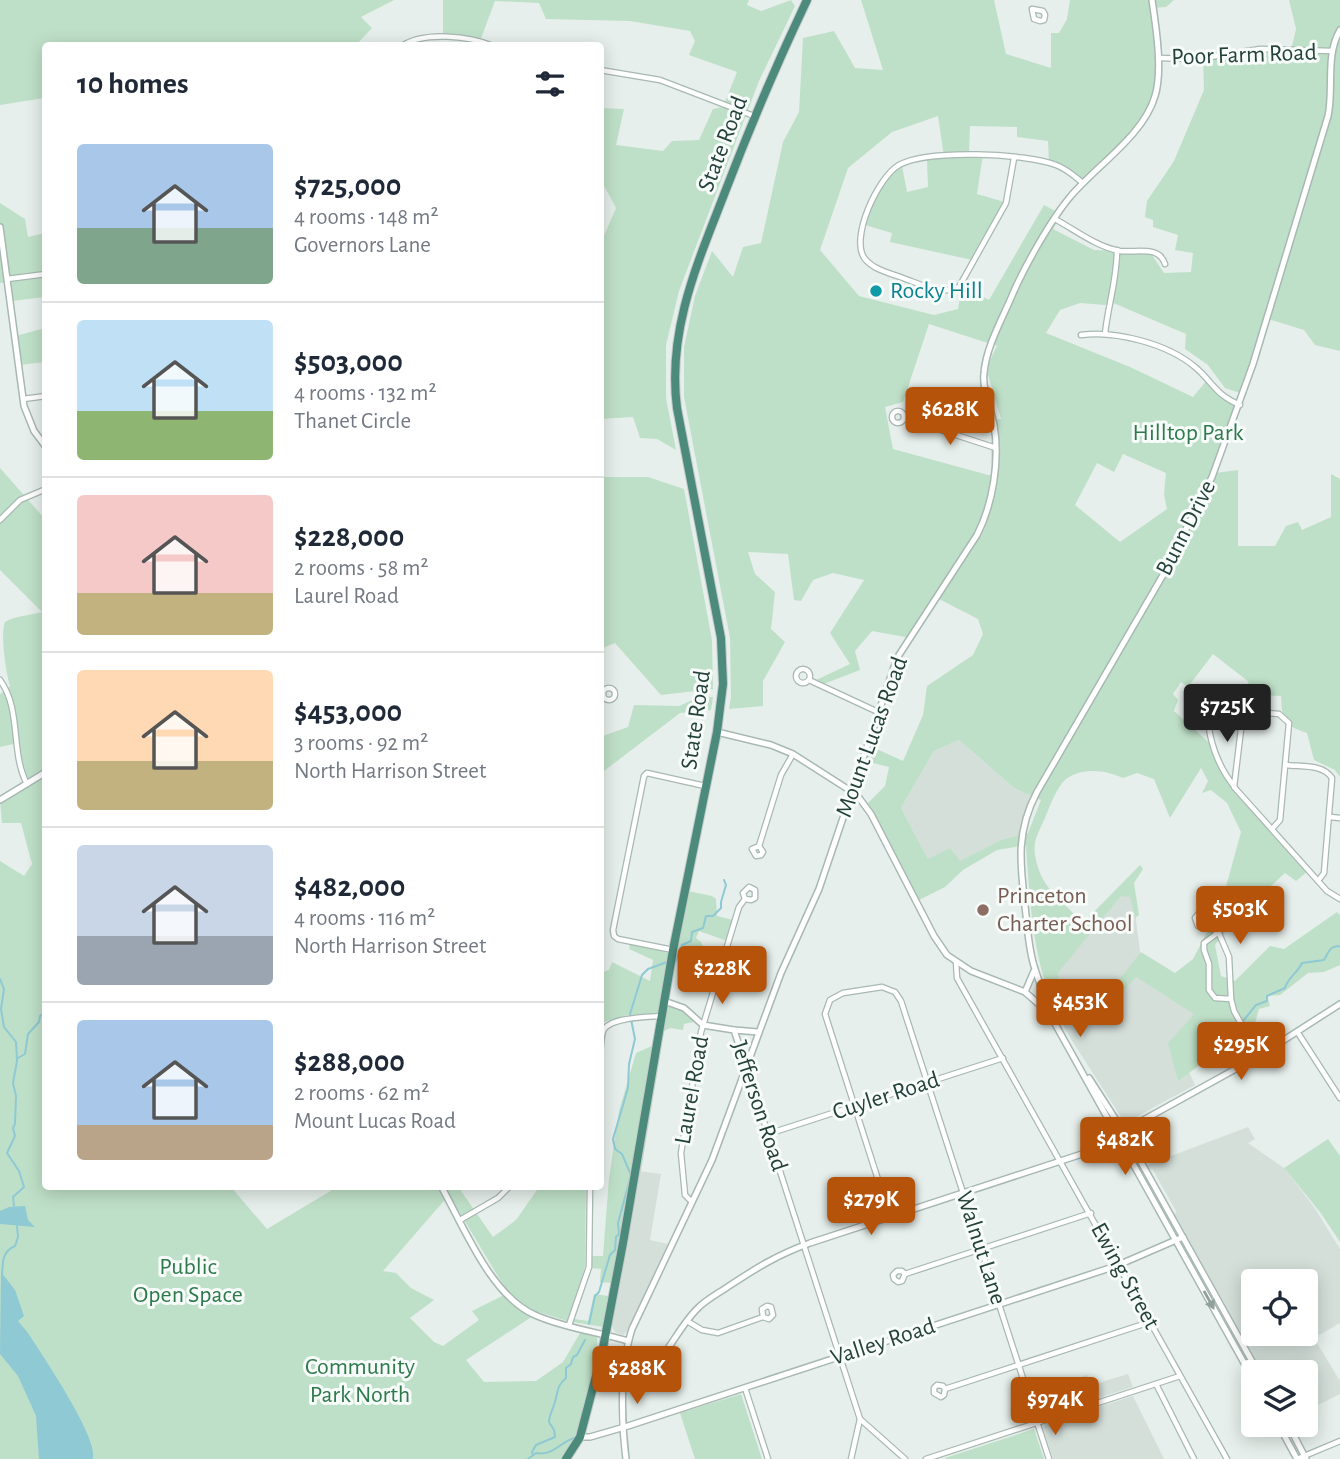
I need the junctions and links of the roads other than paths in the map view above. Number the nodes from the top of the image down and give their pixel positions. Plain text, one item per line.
1 (807, 0) edge
2 (1030, 0) edge
3 (1152, 0) edge
4 (1032, 9) dead end
5 (1340, 30) edge
6 (410, 42) edge
7 (483, 42) edge
8 (1332, 51) junction
9 (1157, 58) junction
10 (604, 71) edge
11 (754, 116) junction
12 (1014, 158) junction
13 (1083, 183) junction
14 (1055, 219) junction
15 (0, 227) edge
16 (1, 244) edge
17 (1118, 250) junction
18 (1164, 264) dead end
19 (42, 275) edge
20 (7, 279) junction
21 (1105, 334) junction
22 (1081, 335) dead end
23 (42, 397) edge
24 (23, 399) junction
25 (1240, 405) junction
26 (904, 418) dead end
27 (42, 441) edge
28 (996, 448) junction
29 (42, 491) edge
30 (0, 520) edge
31 (0, 680) edge
32 (809, 680) dead end
33 (1212, 702) dead end
34 (878, 712) junction
35 (718, 732) junction
36 (793, 754) junction
37 (1286, 765) junction
38 (42, 775) edge
39 (27, 784) junction
40 (706, 786) junction
41 (1234, 787) junction
42 (852, 791) junction
43 (0, 800) edge
44 (1330, 817) junction
45 (1340, 818) edge
46 (1272, 829) junction
47 (759, 846) dead end
48 (1318, 881) junction
49 (745, 899) dead end
50 (1340, 899) edge
51 (1219, 932) junction
52 (673, 950) junction
53 (683, 953) dead end
54 (723, 961) junction
55 (956, 962) junction
56 (747, 965) dead end
57 (963, 967) junction
58 (1034, 968) junction
59 (961, 983) junction
60 (1025, 992) junction
61 (1231, 999) junction
62 (664, 1001) junction
63 (1340, 1003) edge
64 (1051, 1015) junction
65 (661, 1016) junction
66 (703, 1025) junction
67 (604, 1029) edge
68 (734, 1030) junction
69 (758, 1032) junction
70 (1298, 1033) junction
71 (1259, 1056) junction
72 (1003, 1058) junction
73 (746, 1066) junction
74 (1087, 1076) junction
75 (928, 1082) junction
76 (1340, 1098) edge
77 (854, 1106) junction
78 (1124, 1132) junction
79 (768, 1134) junction
80 (1117, 1136) junction
81 (1062, 1162) junction
82 (443, 1190) edge
83 (506, 1190) edge
84 (590, 1190) edge
85 (963, 1193) junction
86 (692, 1202) junction
87 (1091, 1213) junction
88 (890, 1217) junction
89 (460, 1220) junction
90 (1183, 1237) junction
91 (1176, 1240) junction
92 (804, 1245) junction
93 (981, 1250) junction
94 (1119, 1265) junction
95 (905, 1274) dead end
96 (999, 1305) junction
97 (763, 1317) dead end
98 (687, 1321) junction
99 (1150, 1322) junction
100 (569, 1325) junction
101 (605, 1334) junction
102 (628, 1341) junction
103 (840, 1357) junction
104 (1242, 1360) edge
105 (1251, 1360) edge
106 (1018, 1365) junction
107 (1180, 1376) junction
108 (625, 1381) junction
109 (1156, 1384) junction
110 (745, 1388) junction
111 (945, 1389) dead end
112 (860, 1419) junction
113 (1037, 1423) junction
114 (623, 1427) junction
115 (580, 1437) junction
116 (1285, 1437) edge
117 (1290, 1437) edge
118 (1295, 1437) edge
119 (1287, 1441) junction
120 (1340, 1441) edge
121 (1305, 1457) edge
122 (566, 1459) edge
123 (625, 1459) edge
124 (768, 1459) edge
125 (851, 1459) edge
126 (905, 1459) edge
127 (926, 1459) edge
128 (1049, 1459) edge
129 (1194, 1459) edge
130 (1227, 1459) edge
131 (1297, 1459) edge

1 - 11 highway, State Road
2 - 4 street
3 - 9 street, Mount Lucas Road
5 - 8 street, Bunn Drive
6 - 7 street
8 - 9 street, Poor Farm Road
8 - 25 street, Bunn Drive
9 - 13 street, Mount Lucas Road
10 - 11 street
11 - 35 highway, State Road
12 - 12 street
12 - 13 street
13 - 14 street, Mount Lucas Road
14 - 17 street
14 - 28 street, Mount Lucas Road
15 - 16 street
16 - 20 street
17 - 18 street
17 - 21 street
19 - 20 street
20 - 24 street
21 - 22 street
21 - 25 street
23 - 24 street
24 - 27 street
25 - 58 street, Bunn Drive
26 - 28 street
28 - 34 street, Mount Lucas Road
29 - 30 street
31 - 39 street
32 - 34 street
33 - 41 street
34 - 42 street, Mount Lucas Road
35 - 36 street
35 - 40 highway, State Road
36 - 42 street
36 - 47 street
37 - 41 street
37 - 44 street
37 - 46 street
38 - 39 street
39 - 43 street
40 - 52 highway, State Road
40 - 52 street
41 - 46 street
42 - 55 street
42 - 69 street, Mount Lucas Road
44 - 45 street
44 - 48 street
46 - 48 street
48 - 50 street
49 - 54 street, Laurel Road
51 - 51 street
51 - 61 street
51 - 61 street
52 - 62 highway, State Road
53 - 54 street
54 - 56 street
54 - 66 street, Laurel Road
55 - 57 street
55 - 59 street, Ewing Street
57 - 59 street
57 - 60 street
58 - 60 street, Bunn Drive
58 - 64 street, Bunn Drive
59 - 72 street, Ewing Street
60 - 64 street
61 - 71 street
62 - 65 highway, State Road
62 - 66 street, Jefferson Road
63 - 70 street
64 - 74 street
65 - 67 street
65 - 101 highway, State Road
66 - 68 street, Jefferson Road
66 - 86 street, Laurel Road
68 - 69 street
68 - 73 street, Jefferson Road
69 - 73 street, Mount Lucas Road
70 - 71 street
70 - 76 street
71 - 78 street
72 - 75 street, Cuyler Road
72 - 81 street, Ewing Street
73 - 79 street, Jefferson Road
73 - 86 street, Mount Lucas Road
74 - 78 street
74 - 80 street
75 - 77 street, Cuyler Road
75 - 77 street, Walnut Lane
75 - 85 street, Walnut Lane
77 - 79 street, Cuyler Road
77 - 88 street
78 - 80 street
78 - 90 street
79 - 92 street, Jefferson Road
80 - 81 street
80 - 91 street
81 - 85 street
81 - 87 street, Ewing Street
82 - 89 street
83 - 89 street
84 - 100 street
85 - 88 street
85 - 93 street, Walnut Lane
86 - 102 street, Mount Lucas Road
87 - 93 street
87 - 94 street, Ewing Street
88 - 92 street
89 - 100 street
90 - 91 street, Valley Road
90 - 105 street
91 - 94 street, Valley Road
91 -> 104 street
92 - 98 street
92 - 103 street, Jefferson Road
93 - 95 street
93 - 96 street, Walnut Lane
94 - 96 street, Valley Road
94 - 99 street, Ewing Street
96 - 103 street, Valley Road
96 - 106 street, Walnut Lane
97 - 98 street
98 - 108 street
99 - 106 street
99 - 107 street, Ewing Street
100 - 101 street
101 - 102 street
101 - 115 highway, State Road
102 - 108 street, Mount Lucas Road
103 - 110 street, Valley Road
103 - 112 street, Jefferson Road
106 - 111 street
106 - 113 street, Walnut Lane
107 - 109 street
107 - 130 street, Ewing Street
108 - 114 street, Mount Lucas Road
109 - 113 street
109 - 129 street
110 - 114 street, Valley Road
110 - 124 street
112 - 125 street
112 - 126 street
113 - 127 street
113 - 128 street, Walnut Lane
114 - 115 street, Valley Road
114 - 123 street, Mount Lucas Road
115 - 122 highway, State Road
116 - 119 street
117 - 119 street
118 - 121 street
119 - 131 street
120 - 121 street
121 - 131 street

